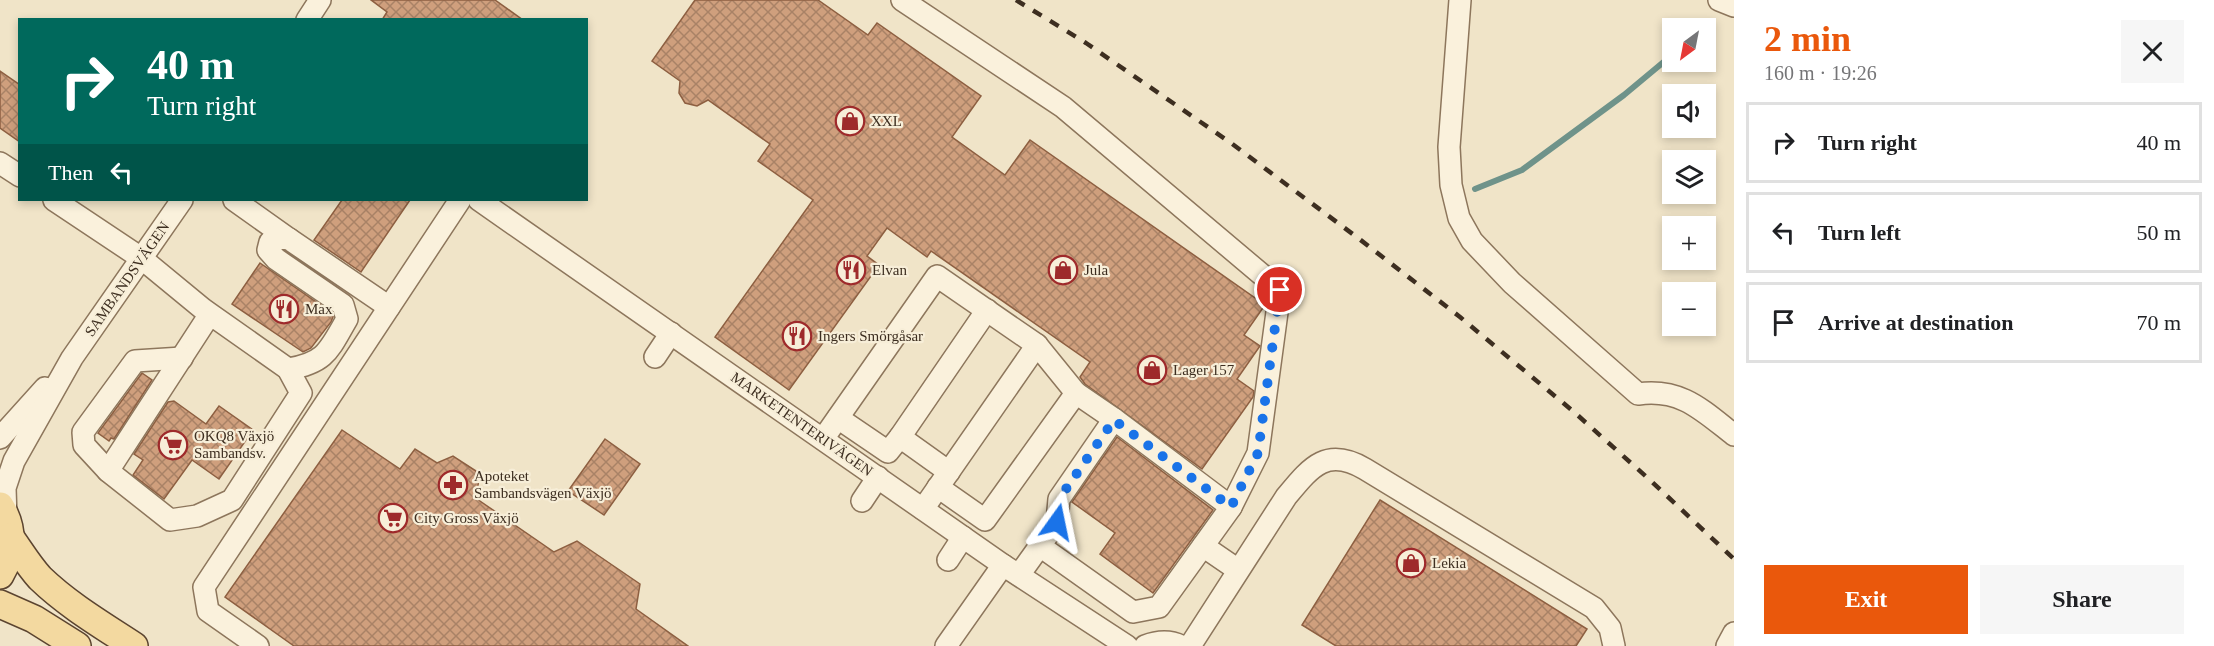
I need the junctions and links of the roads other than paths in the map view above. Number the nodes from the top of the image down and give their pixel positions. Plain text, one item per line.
1 (320, 0) edge
2 (902, 0) edge
3 (1460, 0) edge
4 (1719, 0) edge
5 (1734, 6) edge
6 (308, 18) edge
7 (0, 163) edge
8 (18, 175) edge
9 (56, 201) edge
10 (181, 201) edge
11 (235, 201) edge
12 (459, 201) edge
13 (480, 201) edge
14 (290, 239) junction
15 (141, 258) junction
16 (389, 307) junction
17 (987, 310) junction
18 (210, 314) junction
19 (671, 333) junction
20 (1037, 345) junction
21 (655, 357) dead end
22 (72, 358) junction
23 (182, 358) junction
24 (288, 369) junction
25 (1076, 393) junction
26 (838, 418) junction
27 (1114, 420) junction
28 (1734, 435) edge
29 (900, 437) junction
30 (0, 438) edge
31 (823, 440) junction
32 (108, 471) junction
33 (878, 477) junction
34 (943, 480) junction
35 (862, 501) dead end
36 (1231, 507) junction
37 (923, 509) junction
38 (5, 520) edge
39 (963, 537) junction
40 (1040, 546) junction
41 (1203, 546) junction
42 (948, 560) dead end
43 (1011, 570) junction
44 (1238, 570) junction
45 (0, 575) edge
46 (0, 604) edge
47 (1734, 633) edge
48 (955, 643) edge
49 (77, 646) edge
50 (134, 646) edge
51 (258, 646) edge
52 (1127, 646) edge
53 (1145, 646) edge
54 (1181, 646) edge
55 (1190, 646) edge
56 (1614, 646) edge
57 (1727, 646) edge

1 - 6 street
2 - 36 street
3 - 28 street
4 - 5 street
7 - 8 street
9 - 15 street
10 - 15 street, SAMBANDSVÄGEN
11 - 14 street
12 - 16 street
13 - 19 street, MARKETENTERIVÄGEN
14 - 16 street
14 - 24 street
15 - 18 street
15 - 22 street, SAMBANDSVÄGEN
16 - 51 street
17 - 20 street
17 - 26 street
17 - 29 street
18 - 23 street
18 - 24 street
19 - 21 street
19 - 31 street, MARKETENTERIVÄGEN
20 - 25 street
20 - 34 street
22 - 30 street, SAMBANDSVÄGEN
22 - 38 street, SAMBANDSVÄGEN
23 - 32 street
23 - 32 street
24 - 32 street
25 - 27 street
25 - 34 street
26 - 29 street
26 - 31 street
27 - 36 street
27 - 40 street
29 - 34 street
31 - 33 street, MARKETENTERIVÄGEN
33 - 35 street
33 - 37 street, MARKETENTERIVÄGEN
34 - 37 street
36 - 41 street
37 - 39 street, MARKETENTERIVÄGEN
38 - 45 main road
38 - 50 main road
39 - 42 street
39 - 43 street, MARKETENTERIVÄGEN
40 - 41 street
40 - 43 street
41 - 44 street
43 - 48 street
43 - 52 street, MARKETENTERIVÄGEN
44 - 55 street
44 - 56 street
46 - 49 main road
47 - 57 street
53 - 54 street

